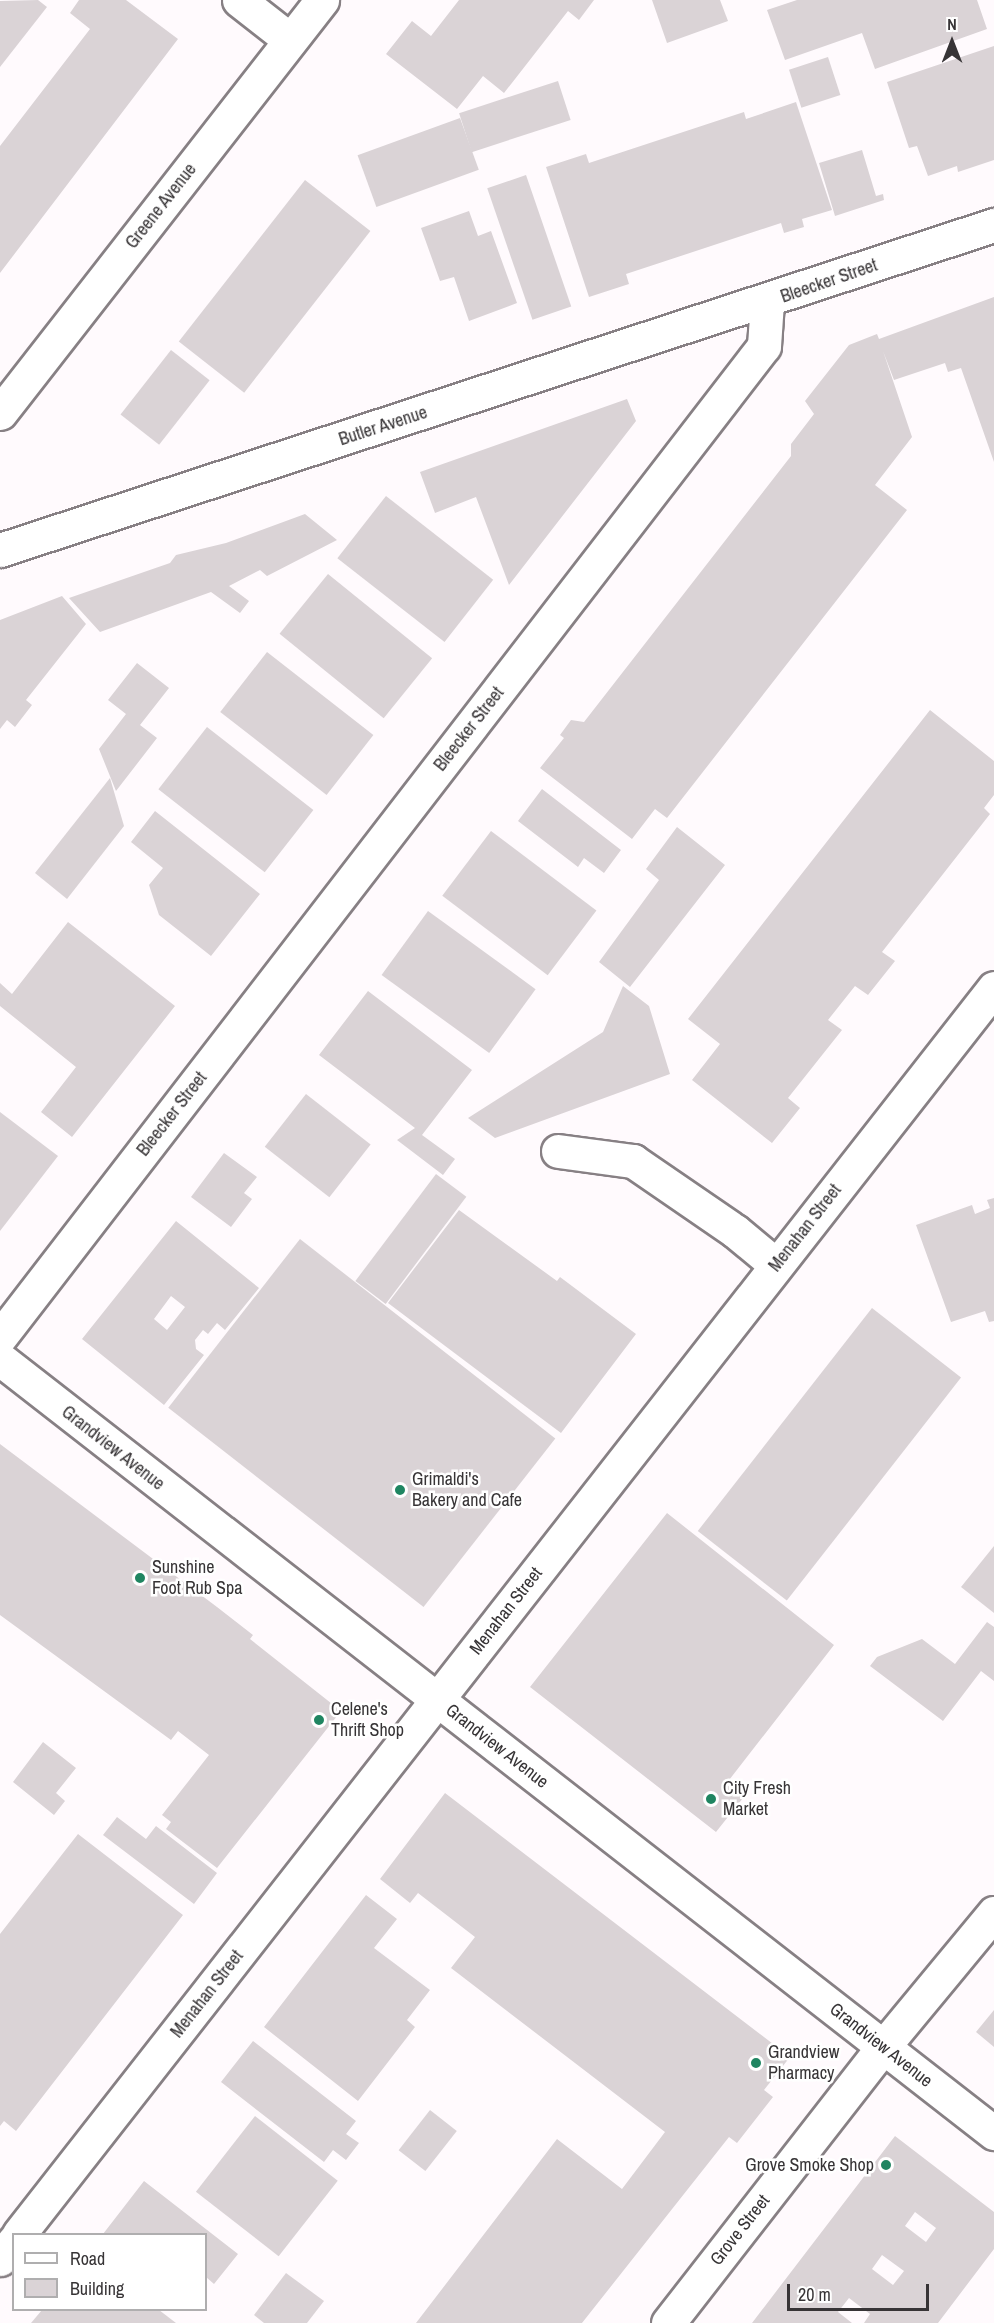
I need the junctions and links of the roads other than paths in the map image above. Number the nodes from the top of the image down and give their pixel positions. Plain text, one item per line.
1 (238, 0) edge
2 (322, 0) edge
3 (290, 40) junction
4 (994, 225) edge
5 (767, 302) junction
6 (0, 413) edge
7 (0, 550) edge
8 (994, 988) edge
9 (558, 1150) dead end
10 (776, 1265) junction
11 (0, 1337) edge
12 (0, 1359) edge
13 (437, 1699) junction
14 (994, 1912) edge
15 (883, 2047) junction
16 (994, 2133) edge
17 (21, 2233) edge
18 (12, 2244) edge
19 (0, 2259) edge
20 (668, 2323) edge

1 - 3 street
2 - 3 street, Greene Avenue
3 - 6 street, Greene Avenue
4 - 5 street, Bleecker Street
5 - 7 street, Butler Avenue
5 - 11 street, Bleecker Street
8 - 10 street, Menahan Street
9 - 10 street
10 - 13 street, Menahan Street
12 - 13 street, Grandview Avenue
13 - 15 street, Grandview Avenue
13 - 17 street, Menahan Street
14 - 15 street, Grove Street
15 - 16 street, Grandview Avenue
15 - 20 street, Grove Street
18 - 19 street

